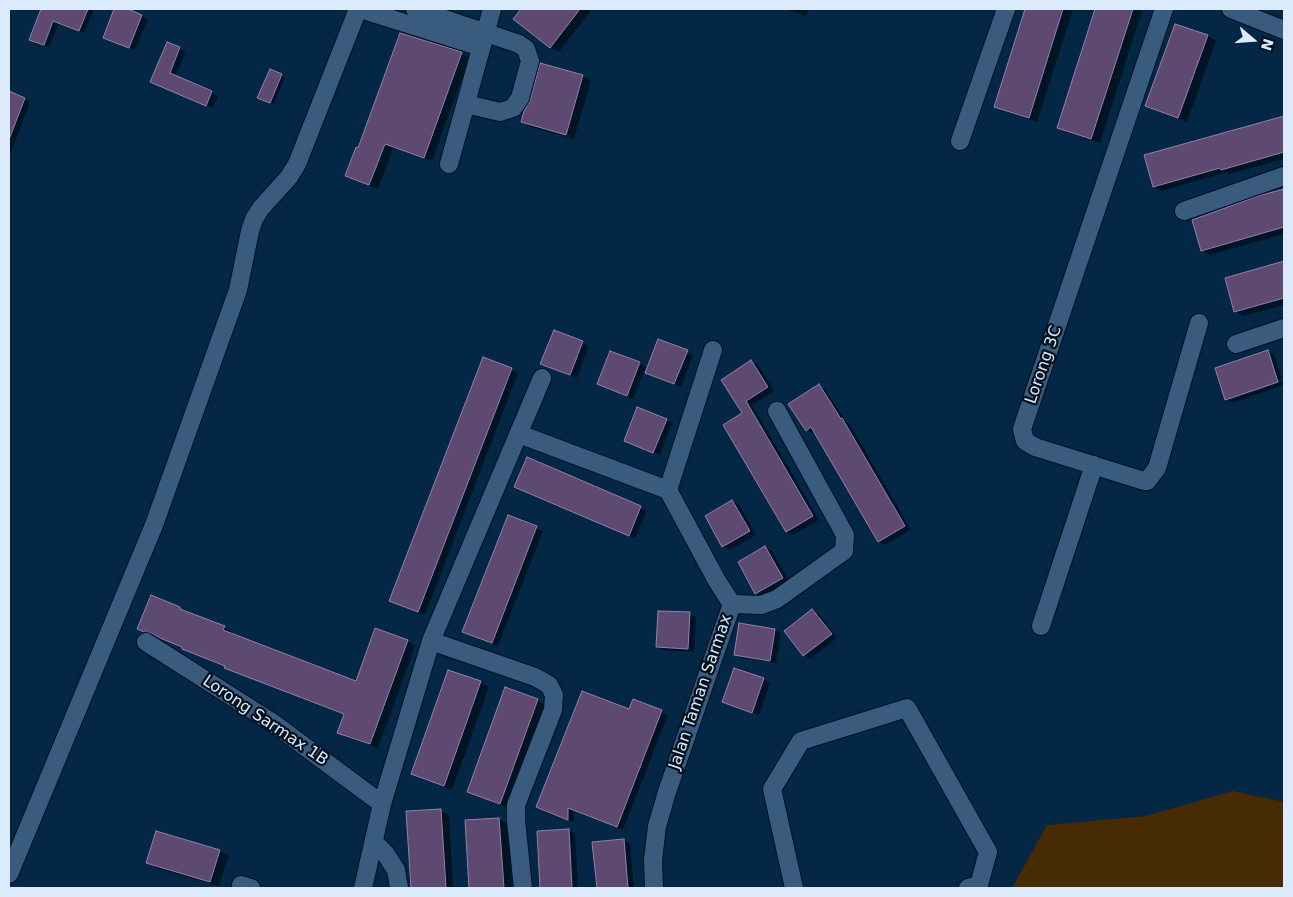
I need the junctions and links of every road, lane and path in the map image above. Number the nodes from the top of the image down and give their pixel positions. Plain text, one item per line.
1 (359, 9) edge
2 (415, 9) edge
3 (492, 9) edge
4 (1006, 9) edge
5 (1164, 9) edge
6 (1231, 9) edge
7 (1283, 25) edge
8 (483, 39) junction
9 (466, 104) junction
10 (960, 141) dead end
11 (449, 164) dead end
12 (1284, 176) edge
13 (1184, 211) dead end
14 (1199, 323) dead end
15 (1284, 328) edge
16 (1236, 344) dead end
17 (713, 350) dead end
18 (542, 378) dead end
19 (777, 411) dead end
20 (519, 434) junction
21 (1094, 465) junction
22 (668, 490) junction
23 (732, 604) junction
24 (1041, 626) dead end
25 (431, 641) junction
26 (146, 642) dead end
27 (382, 804) junction
28 (374, 842) junction
29 (9, 874) edge
30 (363, 888) edge
31 (400, 888) edge
32 (523, 888) edge
33 (654, 888) edge
34 (794, 888) edge
35 (968, 888) edge

1 - 8 street
1 - 29 street
2 - 8 street
3 - 8 street
4 - 10 street
5 - 21 street, Lorong 3C
6 - 7 street
8 - 9 street
8 - 9 street
9 - 11 street
12 - 13 street
14 - 21 street, Lorong 3C
15 - 16 street
17 - 22 street
18 - 20 street
19 - 23 street
20 - 22 street
20 - 25 street
21 - 24 street
22 - 23 street, Jalan Taman Sarmax
23 - 33 street, Jalan Taman Sarmax
25 - 27 street
25 - 32 street
26 - 27 street, Lorong Sarmax 1B
27 - 28 street
28 - 30 street
28 - 31 street
34 - 35 street

